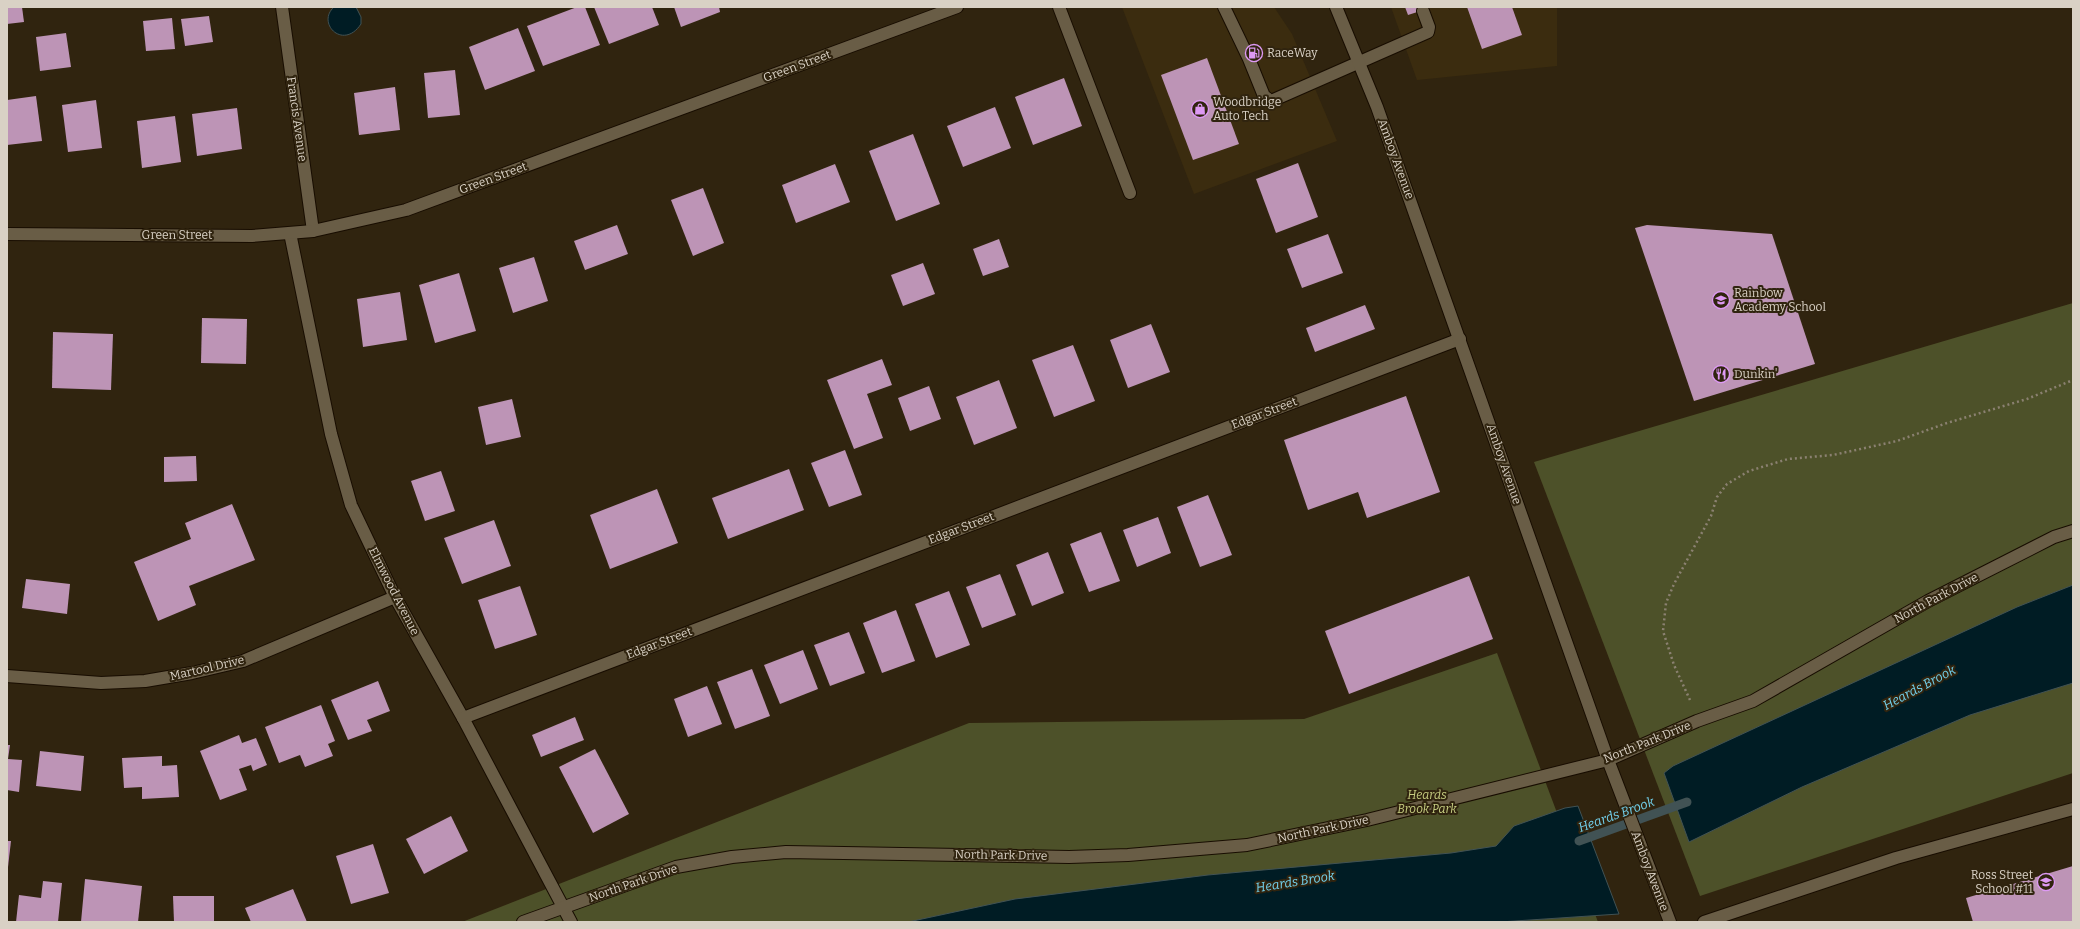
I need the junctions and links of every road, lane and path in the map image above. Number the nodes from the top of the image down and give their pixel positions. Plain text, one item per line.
1 (282, 7) edge
2 (957, 7) edge
3 (1060, 7) edge
4 (1224, 7) edge
5 (1336, 7) edge
6 (1423, 11) dead end
7 (1358, 61) junction
8 (1130, 193) dead end
9 (312, 230) junction
10 (290, 233) junction
11 (7, 234) edge
12 (1460, 339) junction
13 (2073, 380) edge
14 (2073, 531) edge
15 (395, 597) junction
16 (7, 676) edge
17 (463, 718) junction
18 (1697, 722) junction
19 (1608, 760) junction
20 (2073, 809) edge
21 (563, 907) junction
22 (523, 922) edge
23 (571, 922) edge
24 (1670, 922) edge
25 (1704, 922) edge

1 - 9 street, Francis Avenue
2 - 9 street, Green Street
3 - 8 street
4 - 7 street
5 - 7 street, Amboy Avenue
6 - 7 street
7 - 12 street, Amboy Avenue
9 - 10 street, Green Street
10 - 11 street, Green Street
10 - 15 street, Elmwood Avenue
12 - 17 street, Edgar Street
12 - 19 street, Amboy Avenue
13 - 18 path
14 - 18 street, North Park Drive
15 - 16 street, Martool Drive
15 - 17 street, Elmwood Avenue
17 - 21 street, Elmwood Avenue
18 - 19 street, North Park Drive
19 - 21 street, North Park Drive
19 - 24 street, Amboy Avenue
20 - 25 street
21 - 22 street, North Park Drive
21 - 23 street, Elmwood Avenue

